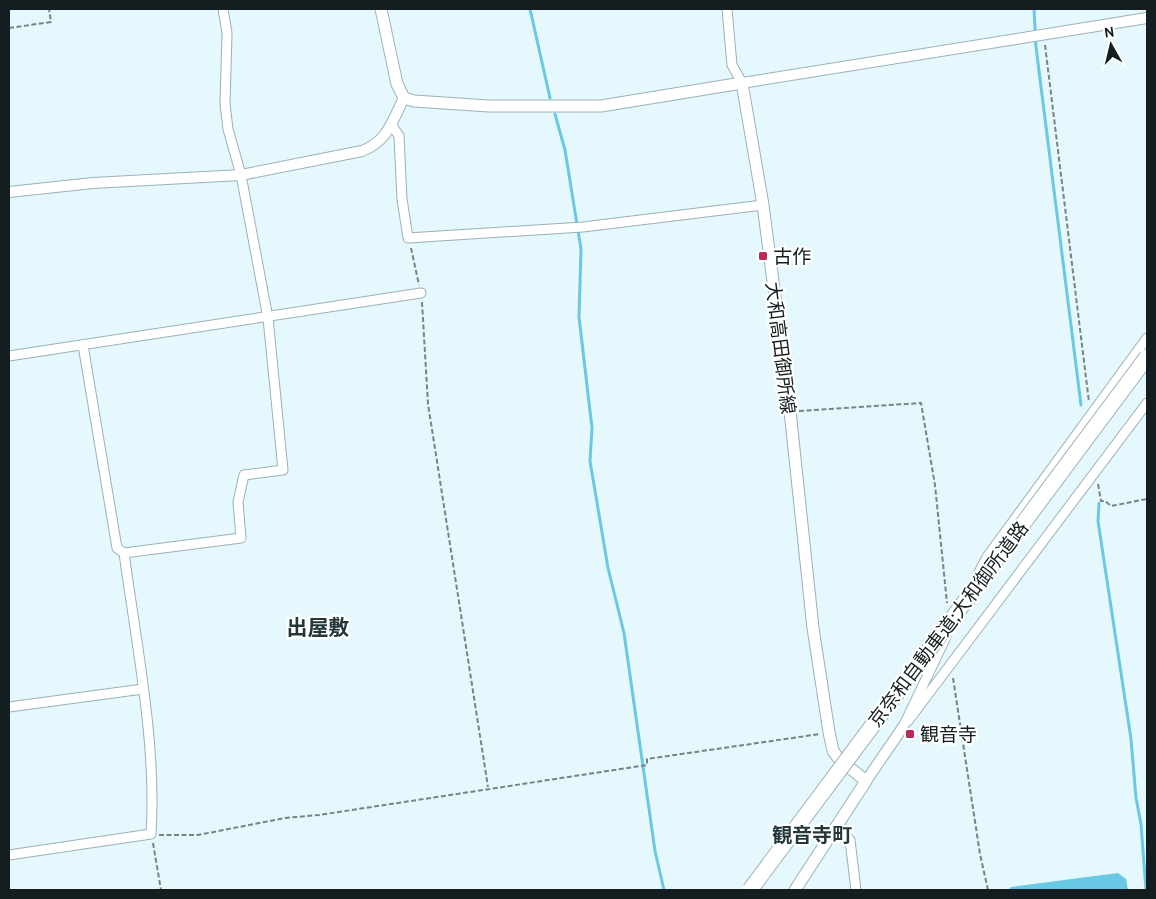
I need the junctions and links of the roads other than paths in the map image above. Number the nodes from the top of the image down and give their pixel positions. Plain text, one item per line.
1 (223, 9) edge
2 (381, 9) edge
3 (727, 9) edge
4 (1147, 18) edge
5 (742, 83) junction
6 (404, 98) junction
7 (391, 124) junction
8 (241, 176) junction
9 (9, 192) edge
10 (763, 205) junction
11 (422, 293) road end
12 (268, 318) junction
13 (1147, 338) edge
14 (83, 345) junction
15 (9, 356) edge
16 (1147, 357) edge
17 (1147, 403) edge
18 (124, 553) junction
19 (143, 689) junction
20 (9, 707) edge
21 (903, 727) junction
22 (866, 781) junction
23 (835, 827) junction
24 (9, 856) edge
25 (750, 890) edge
26 (795, 890) edge
27 (856, 890) edge

1 - 8 street
2 - 6 main road
3 - 5 street
4 - 5 street
5 - 6 main road
5 - 10 main road, 大和高田御所線
6 - 7 street
7 - 8 street
7 - 10 street
8 - 9 street
8 - 12 street
10 - 22 main road, 大和高田御所線
11 - 12 street
12 - 14 street
12 - 18 street
13 - 21 street
14 - 15 street
14 - 18 street
16 - 25 highway, 京奈和自動車道;大和御所道路, bridge
17 - 21 street
18 - 19 street
19 - 20 street
19 - 24 street
21 - 22 street
22 - 23 main road
23 - 26 main road
23 - 27 street

